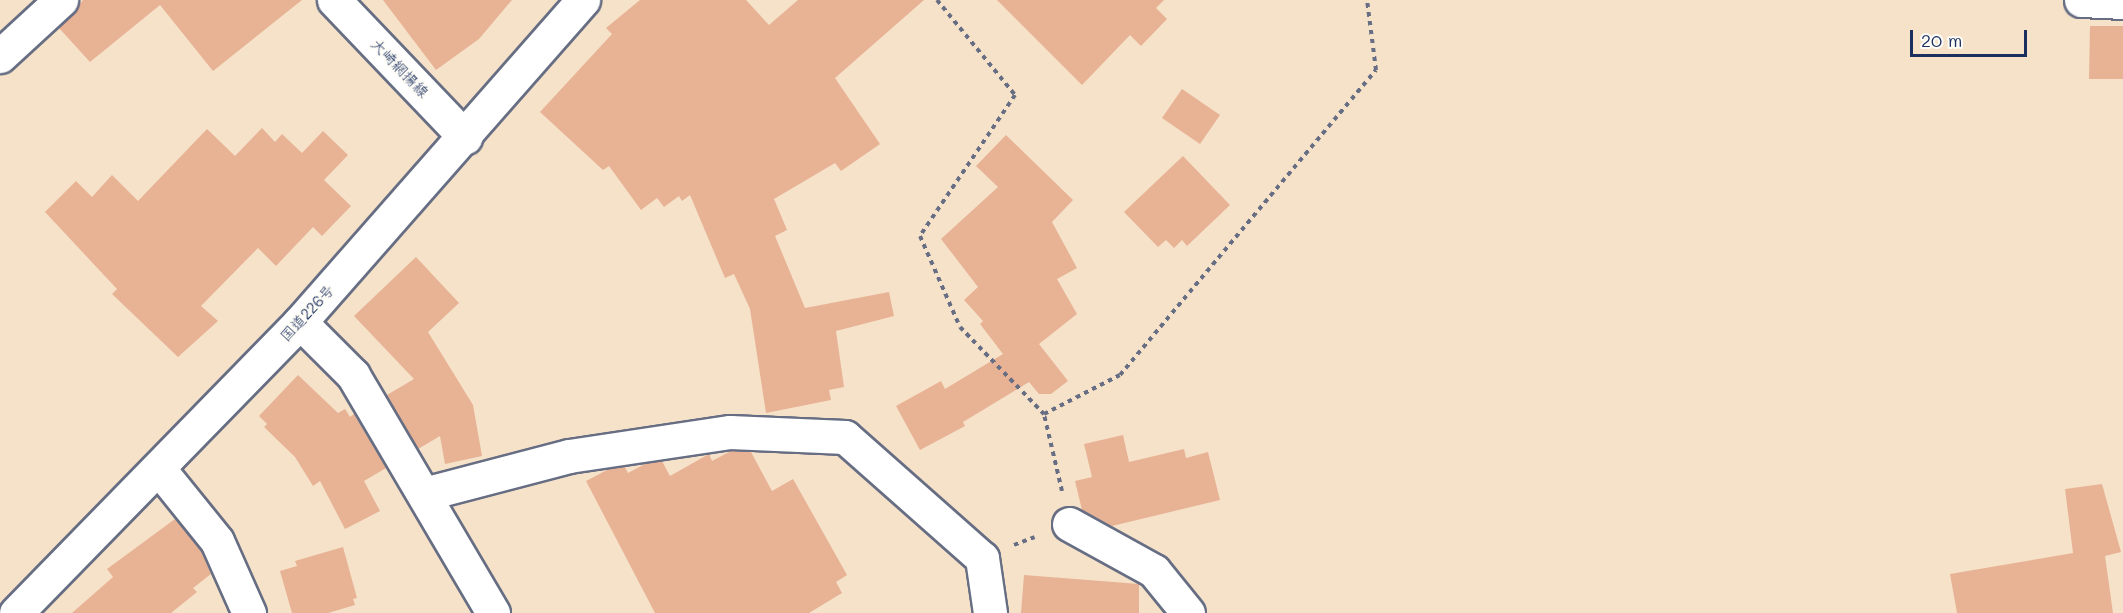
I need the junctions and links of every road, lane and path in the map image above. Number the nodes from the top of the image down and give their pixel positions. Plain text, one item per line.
1 (61, 0) edge
2 (334, 0) edge
3 (583, 0) edge
4 (937, 0) edge
5 (1367, 0) edge
6 (2080, 0) edge
7 (2123, 2) edge
8 (0, 56) edge
9 (465, 137) junction
10 (300, 322) junction
11 (1044, 414) junction
12 (159, 469) junction
13 (424, 494) junction
14 (1069, 524) junction
15 (982, 558) junction
16 (16, 613) edge
17 (249, 613) edge
18 (493, 613) edge
19 (990, 613) edge
20 (1188, 613) edge

1 - 8 main road
2 - 9 main road, 大崎網揚線
3 - 9 main road, 国道226号
4 - 11 path
5 - 11 path
6 - 7 main road
9 - 10 main road, 国道226号
10 - 12 main road, 国道226号
10 - 13 main road
11 - 14 path
12 - 16 main road, 国道226号
12 - 17 main road
13 - 15 main road
13 - 18 main road
14 - 15 path
14 - 20 main road
15 - 19 main road

